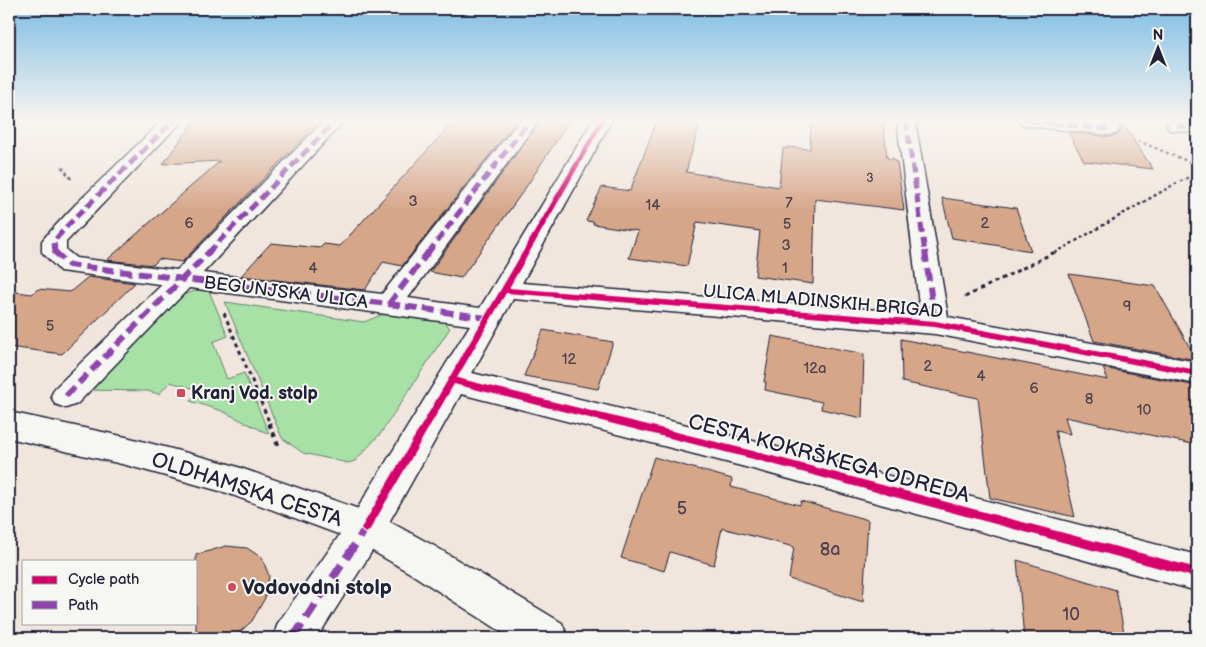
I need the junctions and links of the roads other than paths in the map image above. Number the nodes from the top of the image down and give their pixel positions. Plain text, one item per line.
1 (146, 150) edge
2 (309, 150) edge
3 (507, 150) edge
4 (585, 150) edge
5 (910, 150) edge
6 (198, 275) junction
7 (503, 290) junction
8 (389, 304) junction
9 (487, 318) junction
10 (934, 318) junction
11 (1197, 373) edge
12 (452, 380) junction
13 (66, 396) dead end
14 (9, 425) edge
15 (366, 528) junction
16 (1197, 573) edge
17 (293, 638) edge
18 (547, 638) edge

1 - 6 street, BEGUNJSKA ULICA
2 - 6 street, BEGUNJSKA ULICA
3 - 8 street, BEGUNJSKA ULICA
4 - 7 street
5 - 10 street
6 - 8 street, BEGUNJSKA ULICA
6 - 13 street
7 - 9 street
7 - 10 street, ULICA MLADINSKIH BRIGAD
8 - 9 street, BEGUNJSKA ULICA
9 - 12 street
10 - 11 street, ULICA MLADINSKIH BRIGAD
12 - 15 street
12 - 16 street, CESTA KOKRŠKEGA ODREDA
14 - 15 street, OLDHAMSKA CESTA
15 - 17 street
15 - 18 street, OLDHAMSKA CESTA

